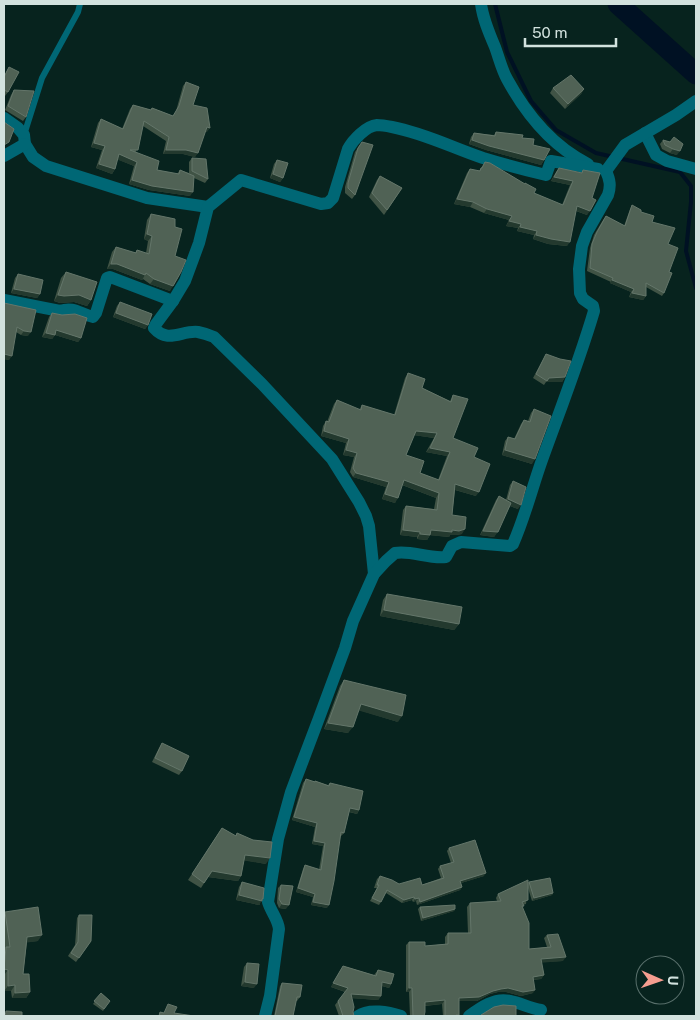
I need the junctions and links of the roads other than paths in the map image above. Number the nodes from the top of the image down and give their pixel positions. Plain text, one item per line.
1 (80, 4) edge
2 (481, 4) edge
3 (696, 101) edge
4 (4, 118) edge
5 (645, 133) junction
6 (25, 139) junction
7 (4, 156) edge
8 (605, 169) junction
9 (696, 169) edge
10 (208, 207) junction
11 (4, 300) edge
12 (173, 301) junction
13 (374, 574) junction
14 (541, 1010) dead end
15 (265, 1016) edge
16 (358, 1016) edge
17 (402, 1016) edge
18 (469, 1016) edge

1 - 6 lane
2 - 8 street
3 - 5 street
4 - 6 street
5 - 8 street
5 - 9 street
6 - 7 street
6 - 10 street
8 - 10 street
8 - 13 street
10 - 12 street
11 - 12 street
12 - 13 street
13 - 15 street
14 - 18 street
16 - 17 street

